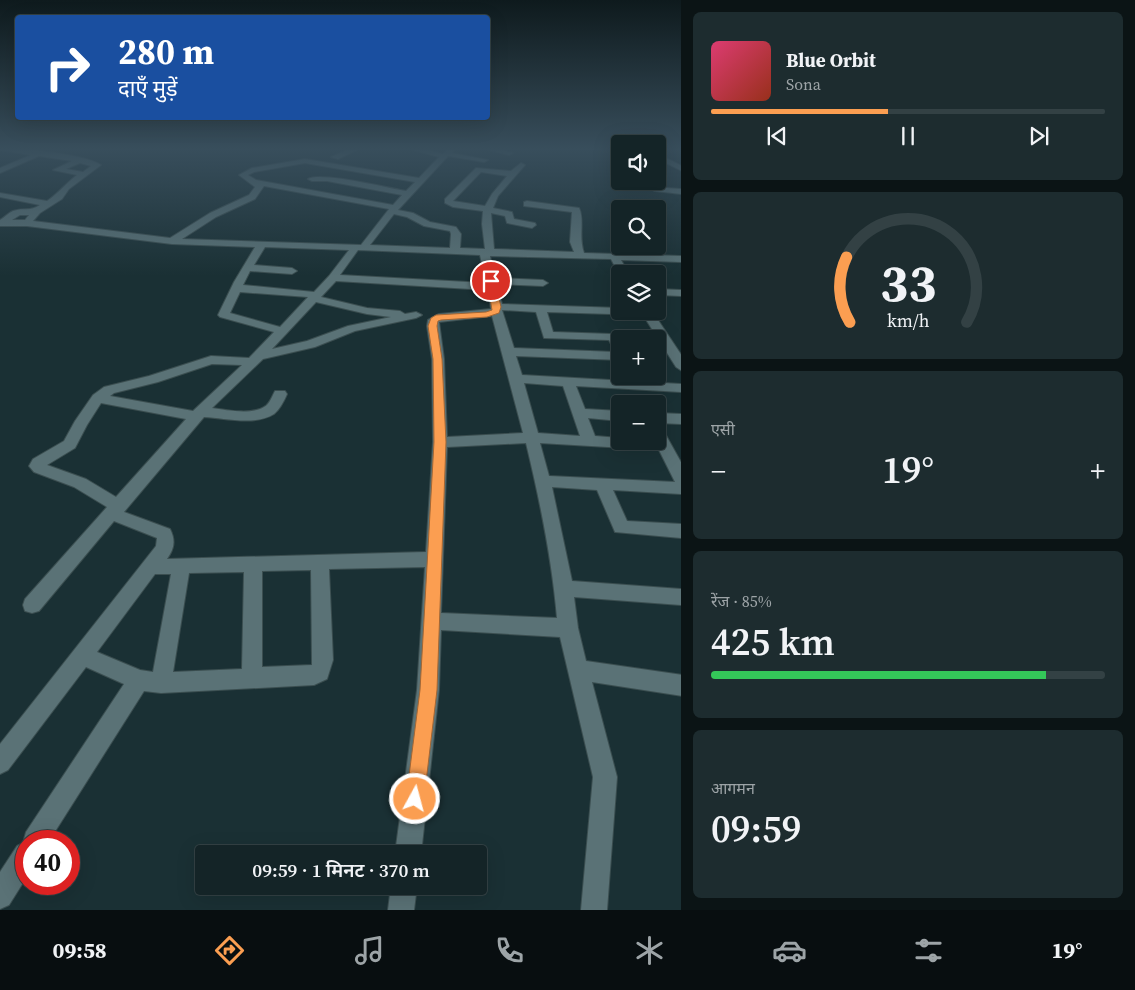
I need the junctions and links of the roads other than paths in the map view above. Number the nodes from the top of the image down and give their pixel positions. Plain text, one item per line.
1 (63, 190) edge
2 (257, 190) edge
3 (305, 190) edge
4 (389, 190) edge
5 (412, 190) edge
6 (459, 190) edge
7 (498, 190) edge
8 (668, 190) edge
9 (681, 192) edge
10 (408, 194) junction
11 (0, 196) edge
12 (14, 198) junction
13 (0, 204) edge
14 (48, 204) junction
15 (527, 204) dead end
16 (393, 210) junction
17 (487, 210) junction
18 (34, 213) junction
19 (3, 222) edge
20 (27, 222) junction
21 (532, 225) dead end
22 (172, 242) junction
23 (261, 245) junction
24 (359, 248) junction
25 (456, 252) junction
26 (487, 253) junction
27 (580, 256) junction
28 (615, 257) junction
29 (681, 259) edge
30 (619, 265) edge
31 (247, 268) junction
32 (292, 270) dead end
33 (333, 278) junction
34 (543, 283) dead end
35 (492, 284) junction
36 (236, 288) junction
37 (666, 292) edge
38 (681, 293) edge
39 (315, 297) junction
40 (496, 309) junction
41 (540, 310) junction
42 (611, 311) edge
43 (416, 315) junction
44 (439, 317) junction
45 (282, 331) junction
46 (548, 335) junction
47 (611, 338) edge
48 (666, 342) edge
49 (681, 345) edge
50 (666, 346) edge
51 (510, 352) junction
52 (555, 354) junction
53 (611, 356) edge
54 (255, 359) junction
55 (681, 368) edge
56 (517, 380) junction
57 (611, 381) edge
58 (568, 382) junction
59 (662, 385) edge
60 (681, 388) edge
61 (280, 394) dead end
62 (98, 398) junction
63 (581, 413) junction
64 (198, 414) junction
65 (611, 415) edge
66 (666, 418) edge
67 (681, 419) edge
68 (532, 438) junction
69 (611, 441) edge
70 (440, 442) junction
71 (590, 442) junction
72 (666, 450) edge
73 (681, 480) edge
74 (543, 481) junction
75 (602, 483) junction
76 (681, 488) edge
77 (116, 511) junction
78 (681, 531) edge
79 (434, 560) junction
80 (320, 563) junction
81 (253, 564) junction
82 (181, 567) junction
83 (150, 568) junction
84 (564, 588) junction
85 (681, 597) edge
86 (32, 606) dead end
87 (431, 621) junction
88 (568, 628) junction
89 (82, 655) junction
90 (577, 670) junction
91 (252, 679) junction
92 (150, 681) junction
93 (681, 686) edge
94 (0, 762) edge
95 (43, 830) edge
96 (409, 845) edge
97 (15, 872) edge
98 (403, 895) edge
99 (0, 896) edge
100 (401, 910) edge
101 (594, 910) edge

1 - 14 street
2 - 22 street
3 - 16 street
4 - 10 street
5 - 10 street
6 - 17 street
7 - 17 street
8 - 9 street
10 - 16 street
11 - 12 street
12 - 13 street
12 - 14 street
14 - 18 street
15 - 27 street
16 - 24 street
16 - 25 street
17 - 21 street
17 - 26 street
18 - 19 street
18 - 20 street
19 - 20 street
20 - 22 street
22 - 23 street
23 - 24 street
23 - 31 street
24 - 25 street
24 - 33 street
25 - 26 street
26 - 27 street
26 - 35 street
27 - 28 street
28 - 29 street
28 - 30 street
31 - 32 street
31 - 36 street
33 - 35 street
33 - 39 street
34 - 35 street
35 - 40 street
36 - 39 street
36 - 45 street
37 - 38 street
39 - 43 street
39 - 45 street
40 - 41 street
40 - 44 street
40 - 51 street
41 - 42 street
41 - 46 street
43 - 44 street
43 - 54 street
44 - 70 street
45 - 54 street
46 - 47 street
46 - 52 street
48 - 49 street
50 - 55 street
51 - 52 street
51 - 56 street
52 - 53 street
54 - 62 street
54 - 64 street
56 - 58 street
56 - 68 street
57 - 58 street
58 - 63 street
59 - 60 street
61 - 64 street
62 - 64 street
62 - 77 street
63 - 65 street
63 - 71 street
64 - 77 street
66 - 67 street
68 - 70 street
68 - 71 street
68 - 74 street
69 - 71 street
70 - 79 street
72 - 73 street
74 - 75 street
74 - 84 street
75 - 76 street
75 - 78 street
77 - 83 street
77 - 86 street
79 - 80 street
79 - 87 street
80 - 81 street
80 - 91 street
81 - 82 street
81 - 91 street
82 - 83 street
82 - 92 street
83 - 89 street
84 - 85 street
84 - 88 street
87 - 88 street
87 - 96 street
88 - 90 street
89 - 92 street
89 - 94 street
90 - 93 street
90 - 101 street
91 - 92 street
92 - 95 street
97 - 99 street
98 - 100 street

